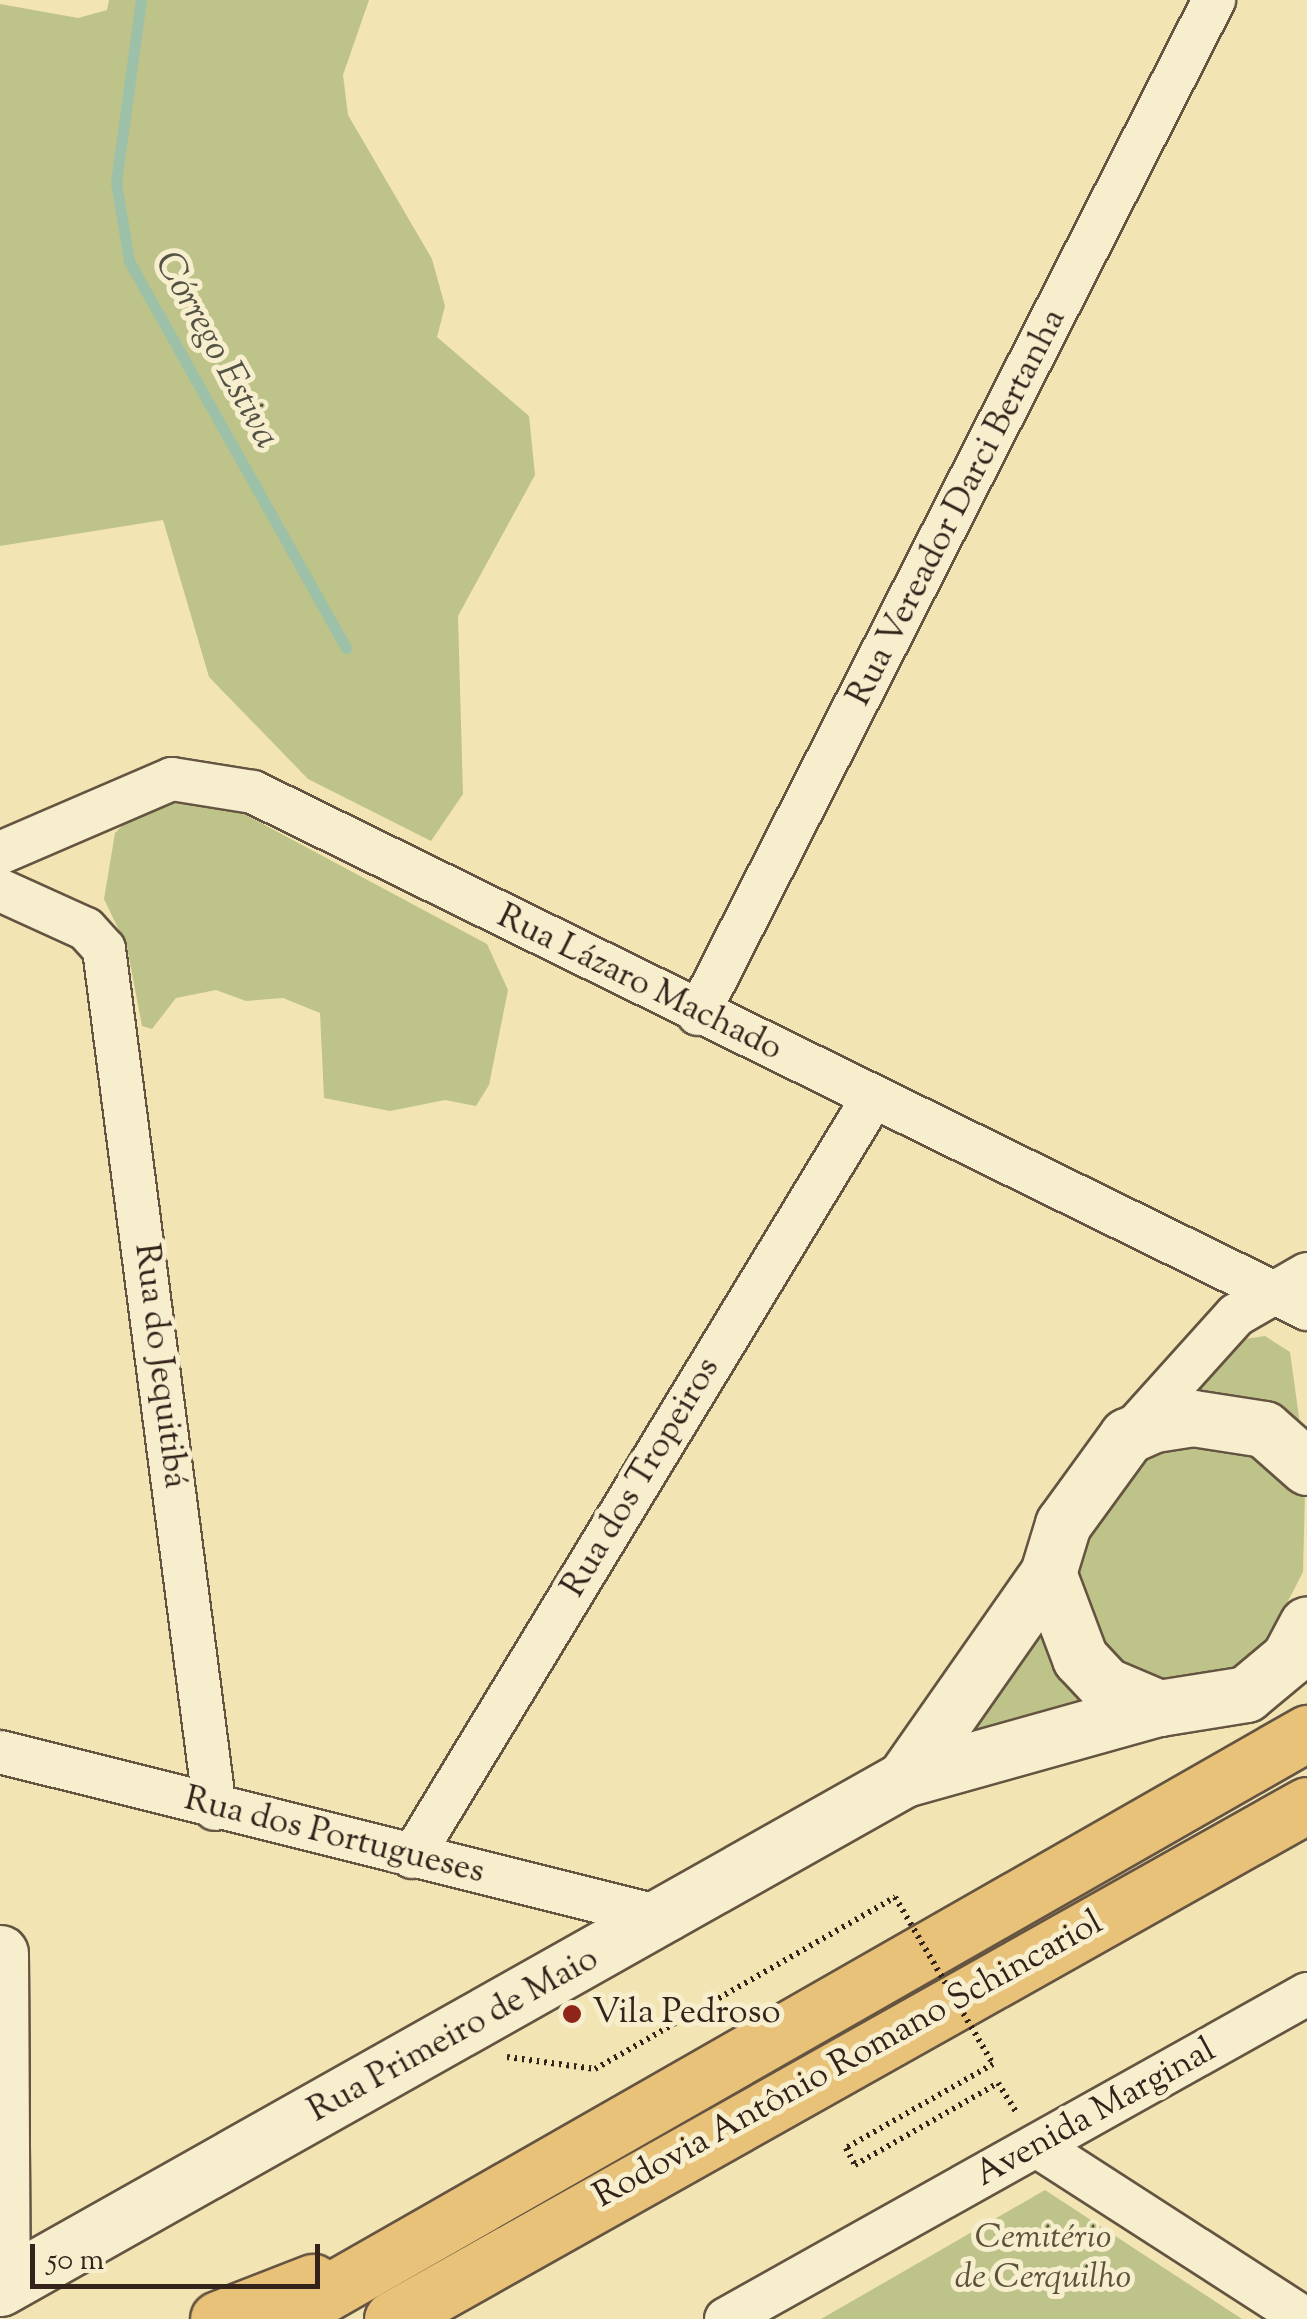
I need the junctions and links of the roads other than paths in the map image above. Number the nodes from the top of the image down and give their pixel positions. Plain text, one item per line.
1 (1214, 0) edge
2 (0, 852) edge
3 (0, 890) edge
4 (698, 1014) junction
5 (872, 1099) junction
6 (1295, 1292) edge
7 (1127, 1436) junction
8 (1307, 1467) edge
9 (1048, 1573) junction
10 (1307, 1624) edge
11 (1158, 1708) junction
12 (1307, 1733) edge
13 (0, 1752) edge
14 (904, 1779) junction
15 (1305, 1806) edge
16 (216, 1809) junction
17 (412, 1857) junction
18 (669, 1919) junction
19 (0, 1954) edge
20 (1307, 1994) edge
21 (1, 2010) edge
22 (1040, 2148) junction
23 (565, 2220) junction
24 (444, 2225) junction
25 (1, 2287) edge
26 (218, 2319) edge
27 (281, 2319) edge
28 (392, 2319) edge
29 (448, 2319) edge
30 (726, 2319) edge
31 (1305, 2319) edge

1 - 4 street, Rua Vereador Darci Bertanha
2 - 4 street, Rua Lázaro Machado
3 - 16 street, Rua do Jequitibá
4 - 5 street, Rua Lázaro Machado
5 - 6 street, Rua Lázaro Machado
5 - 17 street, Rua dos Tropeiros
6 - 7 street
7 - 8 street
7 - 9 street, Rua Primeiro de Maio
9 - 11 street
9 - 14 street, Rua Primeiro de Maio
10 - 11 street, Rua Primeiro de Maio
11 - 14 street, Rua Primeiro de Maio
12 - 24 highway, Rodovia Antônio Romano Schincariol
13 - 16 street, Rua dos Portugueses
14 - 18 street, Rua Primeiro de Maio
15 - 23 highway, Rodovia Antônio Romano Schincariol
16 - 17 street, Rua dos Portugueses
17 - 18 street, Rua dos Portugueses
18 - 25 street, Rua Primeiro de Maio
19 - 21 street
20 - 22 street, Avenida Marginal
21 - 25 street
22 - 30 street, Avenida Marginal
22 - 31 street
23 - 28 highway, Rodovia Antônio Romano Schincariol
23 - 29 highway
24 - 26 highway
24 - 27 highway, Rodovia Antônio Romano Schincariol

